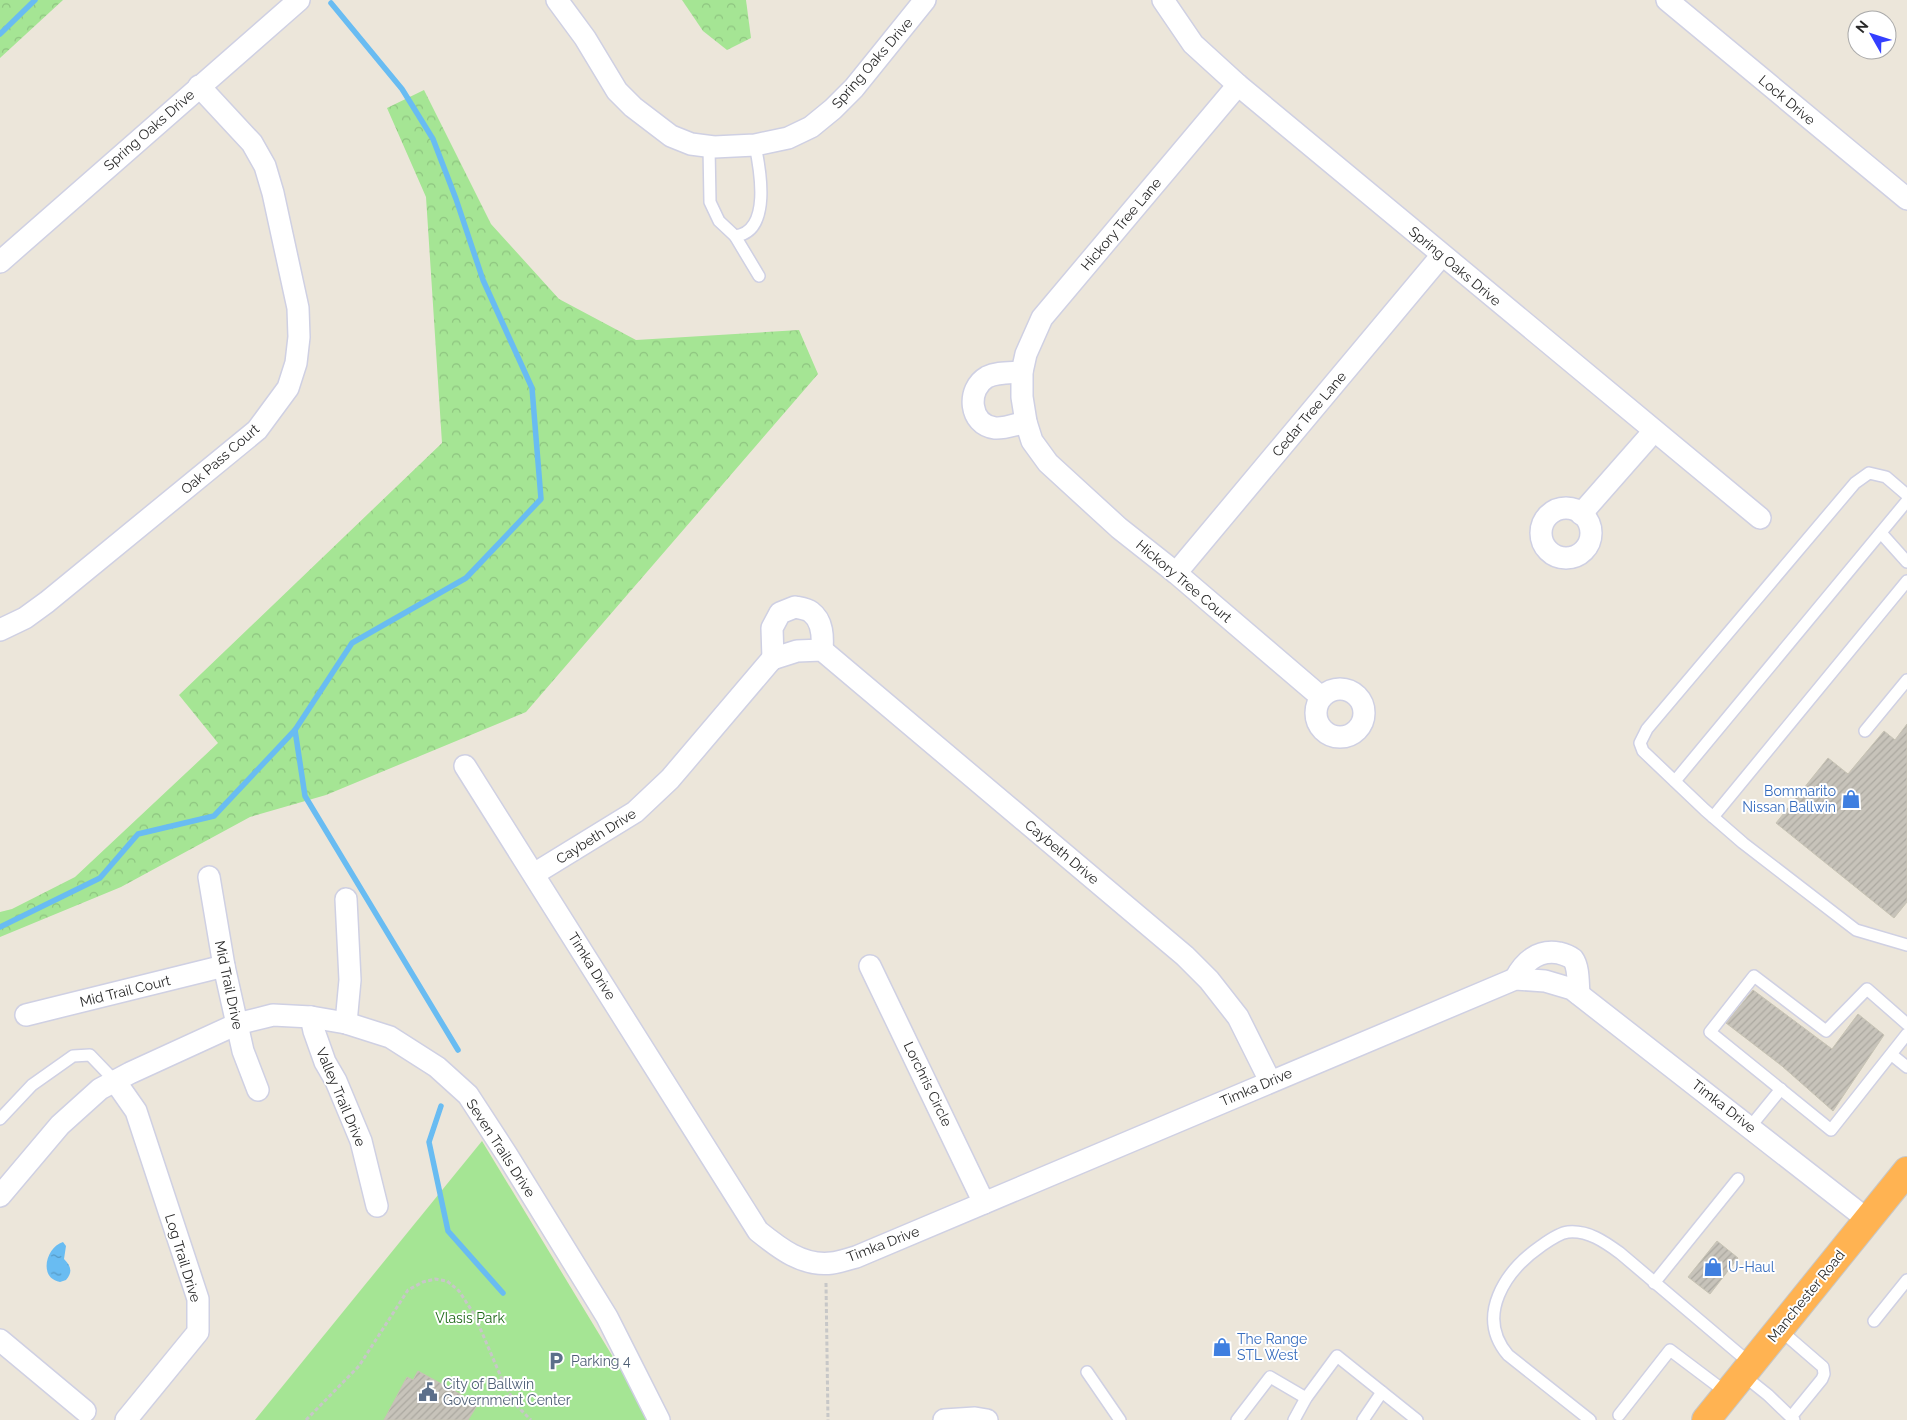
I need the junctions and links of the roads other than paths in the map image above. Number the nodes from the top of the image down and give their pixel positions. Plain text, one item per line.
1 (299, 0) edge
2 (557, 0) edge
3 (925, 0) edge
4 (1163, 0) edge
5 (1668, 0) edge
6 (1238, 85) junction
7 (199, 86) junction
8 (755, 145) junction
9 (709, 147) junction
10 (1907, 199) edge
11 (735, 236) junction
12 (1442, 255) junction
13 (0, 262) edge
14 (759, 276) dead end
15 (1022, 372) junction
16 (1026, 422) junction
17 (1654, 430) junction
18 (1048, 463) joint
19 (1907, 495) edge
20 (1907, 501) edge
21 (1581, 514) dead end
22 (1760, 518) dead end
23 (1881, 533) junction
24 (1907, 562) edge
25 (1176, 573) junction
26 (1907, 581) edge
27 (0, 630) edge
28 (822, 650) junction
29 (773, 659) junction
30 (1907, 680) edge
31 (1321, 698) dead end
32 (1865, 731) dead end
33 (465, 766) dead end
34 (1675, 781) junction
35 (1713, 817) junction
36 (534, 874) junction
37 (209, 877) dead end
38 (346, 898) dead end
39 (1907, 945) edge
40 (224, 966) junction
41 (870, 966) dead end
42 (1515, 979) junction
43 (1579, 994) junction
44 (26, 1015) dead end
45 (312, 1017) junction
46 (346, 1023) junction
47 (238, 1024) junction
48 (1907, 1024) edge
49 (1907, 1034) edge
50 (1892, 1055) junction
51 (1907, 1067) edge
52 (1270, 1080) junction
53 (115, 1081) junction
54 (1781, 1089) junction
55 (258, 1090) dead end
56 (0, 1119) edge
57 (1750, 1127) junction
58 (1907, 1171) edge
59 (1738, 1179) dead end
60 (0, 1196) edge
61 (984, 1202) junction
62 (377, 1206) dead end
63 (1868, 1220) junction
64 (1907, 1280) edge
65 (1654, 1283) junction
66 (1874, 1321) dead end
67 (1779, 1329) junction
68 (0, 1340) edge
69 (1087, 1372) dead end
70 (1740, 1377) junction
71 (1382, 1392) junction
72 (1306, 1398) junction
73 (86, 1417) edge
74 (1620, 1418) edge
75 (1792, 1419) edge
76 (126, 1420) edge
77 (659, 1420) edge
78 (944, 1420) edge
79 (987, 1420) edge
80 (1120, 1420) edge
81 (1237, 1420) edge
82 (1294, 1420) edge
83 (1362, 1420) edge
84 (1417, 1420) edge
85 (1590, 1420) edge
86 (1706, 1420) edge

1 - 7 street, Spring Oaks Drive
2 - 9 street, Spring Oaks Drive
3 - 8 street, Spring Oaks Drive
4 - 6 street, Spring Oaks Drive
5 - 10 street, Lock Drive
6 - 12 street, Spring Oaks Drive
6 - 15 street, Hickory Tree Lane
7 - 13 street, Spring Oaks Drive
7 - 27 street, Oak Pass Court
8 - 9 street, Spring Oaks Drive
8 - 11 lane
9 - 11 lane
11 - 14 lane
12 - 17 street, Spring Oaks Drive
12 - 25 street, Cedar Tree Lane
15 - 16 street, Hickory Tree Lane
15 - 16 street
16 - 18 street, Hickory Tree Lane
17 - 21 street
17 - 22 street, Spring Oaks Drive
18 - 25 street, Hickory Tree Court
19 - 34 lane
20 - 23 lane
23 - 24 lane
23 - 34 lane
25 - 31 street, Hickory Tree Court
26 - 35 lane
28 - 29 street, Caybeth Drive
28 - 29 street
28 - 52 street, Caybeth Drive
29 - 36 street, Caybeth Drive
30 - 32 lane
33 - 36 street, Timka Drive
34 - 35 lane
35 - 39 lane
36 - 61 street, Timka Drive
37 - 40 street, Mid Trail Drive
38 - 46 street
40 - 44 street, Mid Trail Court
40 - 47 street, Mid Trail Drive
41 - 61 street, Lorchris Circle
42 - 43 street, Timka Drive
42 - 43 street
42 - 52 street, Timka Drive
43 - 57 street, Timka Drive
45 - 46 street, Seven Trails Drive
45 - 47 street, Seven Trails Drive
45 - 62 street, Valley Trail Drive
46 - 77 street, Seven Trails Drive
47 - 53 street, Seven Trails Drive
47 - 55 street, Mid Trail Drive
48 - 54 lane
49 - 50 lane
50 - 51 lane
50 - 54 lane
52 - 61 street, Timka Drive
53 - 56 lane
53 - 60 street, Seven Trails Drive
53 - 76 street, Log Trail Drive
54 - 57 lane
57 - 63 street, Timka Drive
58 - 63 highway, Manchester Road
59 - 65 lane
63 - 67 highway, Manchester Road
64 - 66 lane
65 - 70 lane
65 - 85 lane
67 - 70 highway, Manchester Road
67 - 75 lane
68 - 73 street
69 - 80 lane
70 - 74 lane
70 - 75 lane
70 - 86 highway, Manchester Road
71 - 72 lane
71 - 83 lane
71 - 84 lane
72 - 81 lane
72 - 82 lane
78 - 79 street

